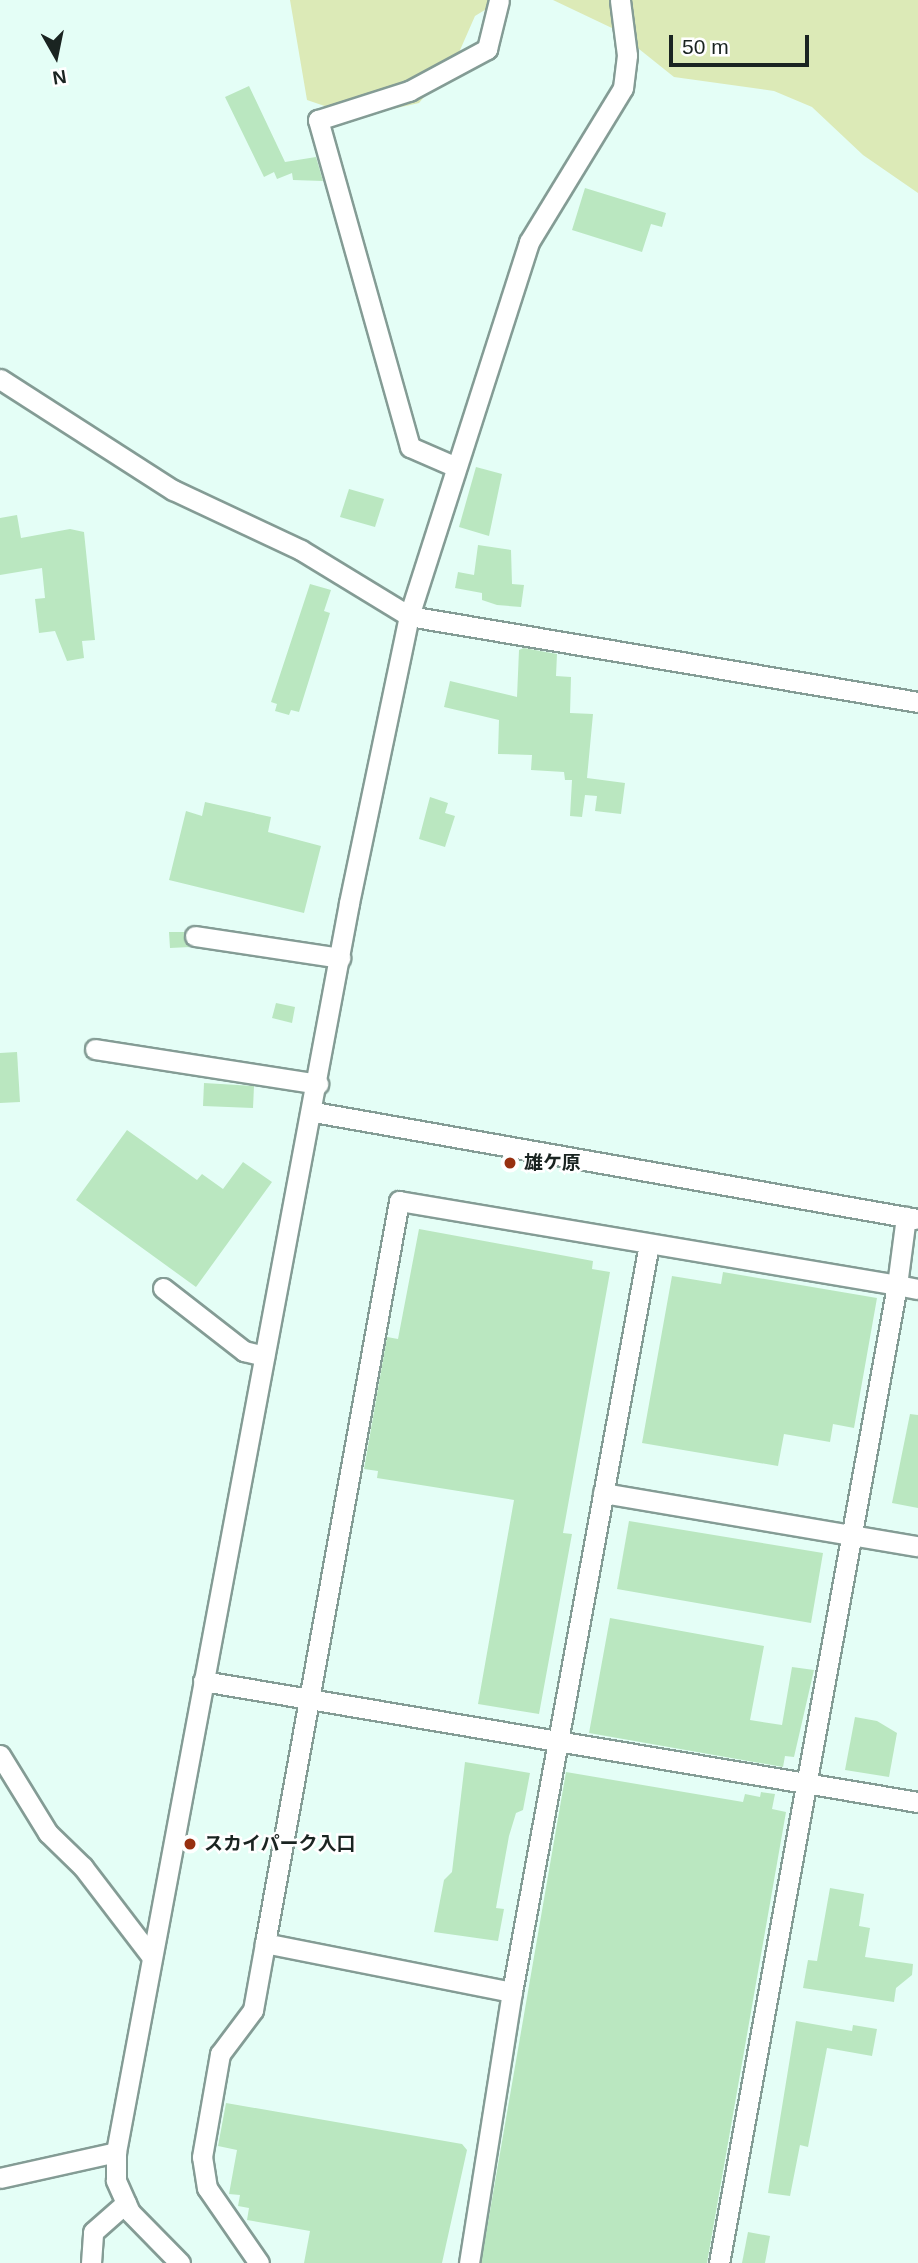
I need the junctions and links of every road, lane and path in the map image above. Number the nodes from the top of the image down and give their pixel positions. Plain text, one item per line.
1 (499, 0) edge
2 (620, 0) edge
3 (0, 379) edge
4 (456, 467) junction
5 (409, 616) junction
6 (918, 702) edge
7 (195, 936) dead end
8 (340, 958) junction
9 (95, 1049) dead end
10 (318, 1084) junction
11 (314, 1112) junction
12 (912, 1219) edge
13 (649, 1244) junction
14 (897, 1285) junction
15 (163, 1288) dead end
16 (918, 1289) edge
17 (264, 1356) junction
18 (603, 1493) junction
19 (851, 1534) junction
20 (918, 1546) edge
21 (203, 1681) junction
22 (308, 1697) junction
23 (558, 1741) junction
24 (0, 1755) edge
25 (806, 1783) junction
26 (918, 1802) edge
27 (265, 1943) junction
28 (151, 1956) junction
29 (512, 1992) junction
30 (116, 2152) junction
31 (0, 2178) edge
32 (126, 2203) junction
33 (91, 2263) edge
34 (180, 2263) edge
35 (259, 2263) edge
36 (469, 2263) edge
37 (719, 2263) edge

1 - 4 street
2 - 4 street
3 - 5 street
4 - 5 street
5 - 6 street
5 - 8 street
7 - 8 street
8 - 10 street
9 - 10 street
10 - 11 street
11 - 12 street
11 - 17 street
12 - 14 street
13 - 14 street
13 - 18 street
13 - 22 street
14 - 16 street
14 - 19 street
15 - 17 street
17 - 21 street
18 - 19 street
18 - 23 street
19 - 20 street
19 - 25 street
21 - 22 street
21 - 28 street
22 - 23 street
22 - 27 street
23 - 25 street
23 - 29 street
24 - 28 street
25 - 26 street
25 - 37 street
27 - 29 street
27 - 35 street
28 - 30 street
29 - 36 street
30 - 31 street
30 - 32 street
32 - 33 street
32 - 34 street

